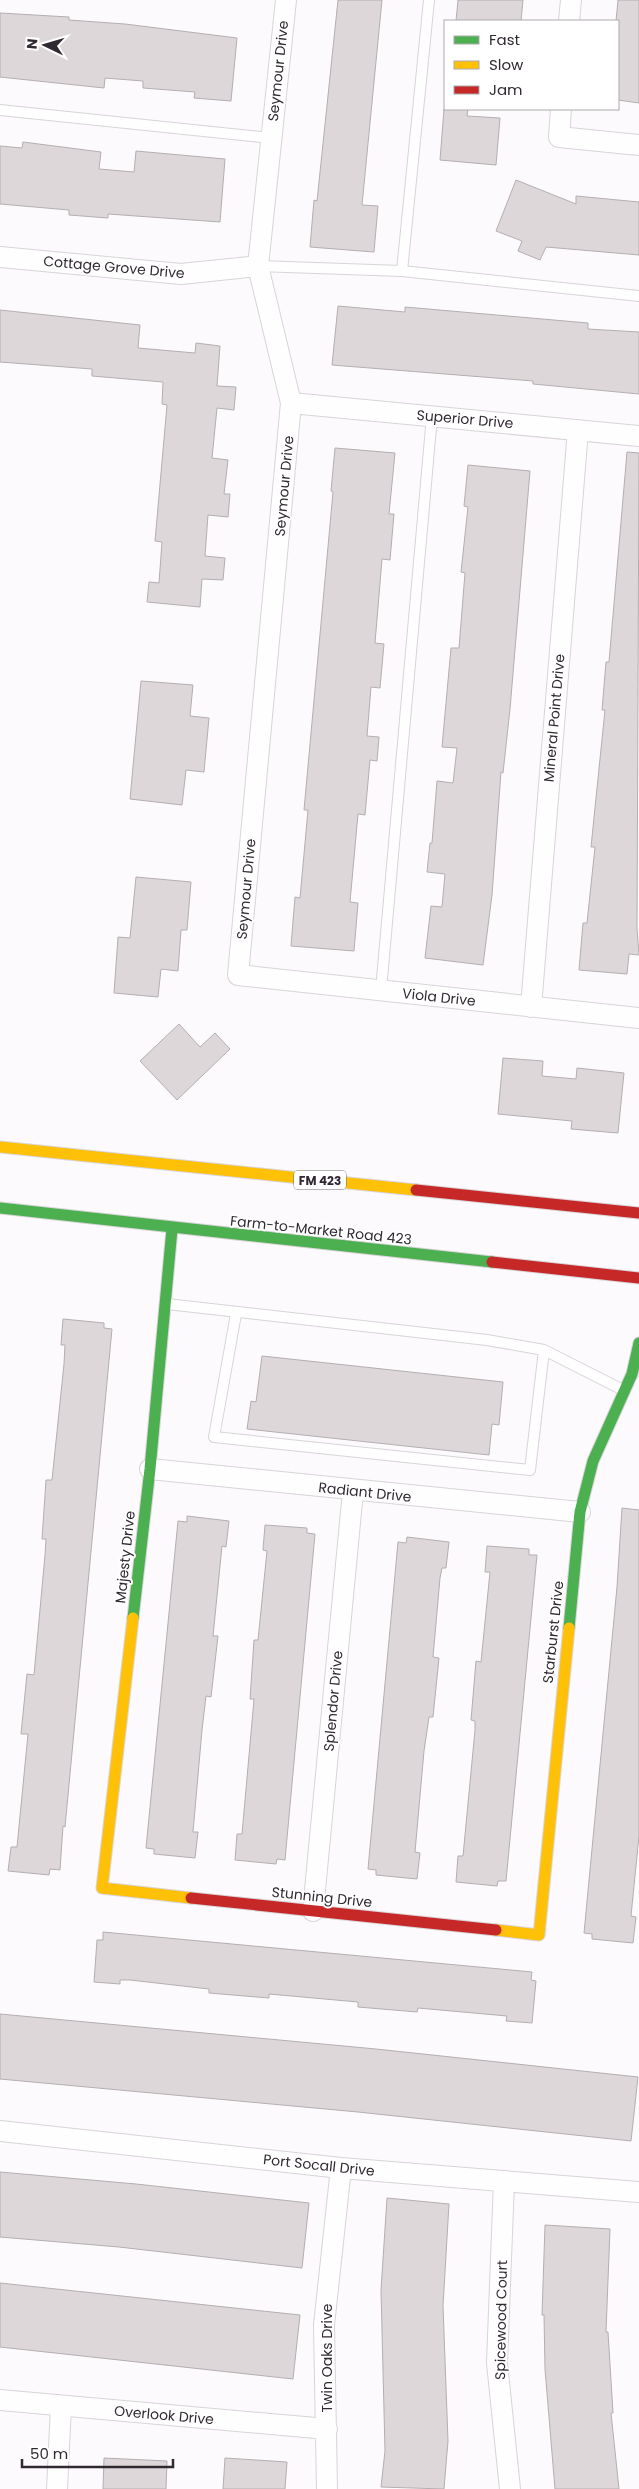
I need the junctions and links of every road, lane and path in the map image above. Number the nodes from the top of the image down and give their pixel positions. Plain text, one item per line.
1 (286, 0) edge
2 (430, 0) edge
3 (571, 0) edge
4 (569, 20) edge
5 (0, 110) edge
6 (561, 110) edge
7 (271, 138) junction
8 (639, 145) edge
9 (0, 257) edge
10 (258, 266) junction
11 (402, 271) junction
12 (639, 296) edge
13 (291, 403) junction
14 (432, 416) junction
15 (578, 430) junction
16 (639, 436) edge
17 (238, 975) joint
18 (381, 990) junction
19 (531, 1007) junction
20 (639, 1018) edge
21 (0, 1146) edge
22 (0, 1208) edge
23 (639, 1213) edge
24 (172, 1229) junction
25 (639, 1278) edge
26 (166, 1304) junction
27 (236, 1314) junction
28 (639, 1343) edge
29 (544, 1350) junction
30 (632, 1394) edge
31 (150, 1469) junction
32 (353, 1491) junction
33 (580, 1512) junction
34 (102, 1888) joint
35 (313, 1911) junction
36 (539, 1935) joint
37 (0, 2131) edge
38 (341, 2168) junction
39 (504, 2181) junction
40 (639, 2192) edge
41 (0, 2400) edge
42 (61, 2406) junction
43 (327, 2429) junction
44 (57, 2489) edge
45 (327, 2489) edge
46 (510, 2489) edge

1 - 7 street, Seymour Drive
2 - 11 lane
3 - 4 street
5 - 7 lane
6 - 8 street
7 - 10 street, Seymour Drive
9 - 10 street, Cottage Grove Drive
10 - 11 lane
10 - 13 street, Seymour Drive
11 - 12 lane
13 - 14 street, Superior Drive
13 - 17 street, Seymour Drive
14 - 15 street, Superior Drive
14 - 18 lane
15 - 16 street, Superior Drive
15 - 19 street, Mineral Point Drive
17 - 18 street, Viola Drive
18 - 19 street, Viola Drive
19 - 20 street, Viola Drive
21 - 23 street, FM 423
22 - 24 street, Farm-to-Market Road 423
24 - 25 street, Farm-to-Market Road 423
24 - 26 street, Majesty Drive
26 - 27 lane
26 - 31 street, Majesty Drive
27 - 29 lane
27 - 29 lane
28 - 30 street, Starburst Drive
29 - 30 lane
30 - 33 street, Starburst Drive
31 - 32 street, Radiant Drive
31 - 34 street, Majesty Drive
32 - 33 street, Radiant Drive
32 - 35 street, Splendor Drive
33 - 36 street, Starburst Drive
34 - 35 street, Stunning Drive
35 - 36 street, Stunning Drive
37 - 38 street, Port Socall Drive
38 - 39 street, Port Socall Drive
38 - 43 street, Twin Oaks Drive
39 - 40 street, Port Socall Drive
39 - 46 street, Spicewood Court
41 - 42 street, Overlook Drive
42 - 43 street, Overlook Drive
42 - 44 street
43 - 45 street, Twin Oaks Drive

